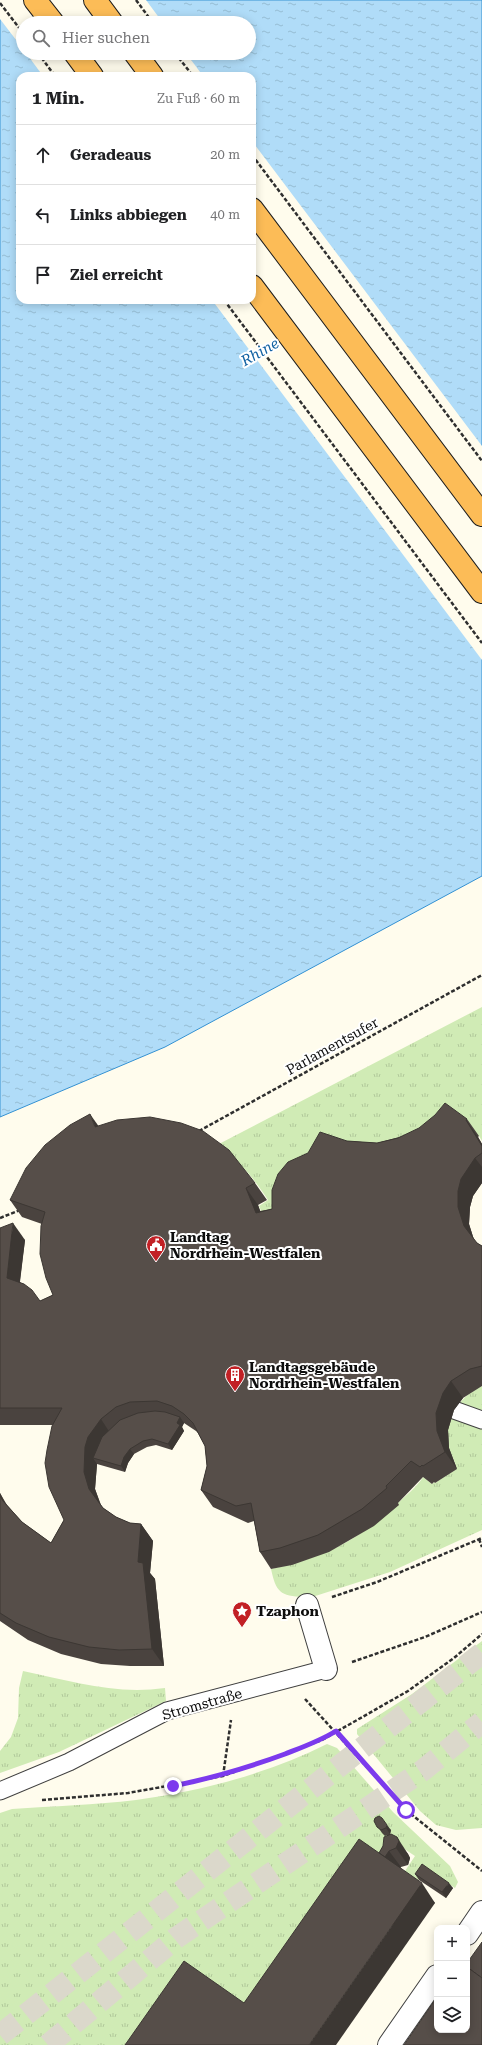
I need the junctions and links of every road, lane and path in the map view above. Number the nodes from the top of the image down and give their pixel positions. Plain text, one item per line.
1 (35, 0) edge
2 (95, 0) edge
3 (136, 0) edge
4 (0, 3) edge
5 (47, 16) edge
6 (107, 16) edge
7 (148, 16) edge
8 (16, 24) edge
9 (43, 60) edge
10 (80, 60) edge
11 (140, 60) edge
12 (181, 60) edge
13 (52, 72) edge
14 (89, 72) edge
15 (149, 72) edge
16 (190, 72) edge
17 (256, 160) edge
18 (256, 214) edge
19 (256, 291) edge
20 (227, 304) edge
21 (482, 461) edge
22 (482, 515) edge
23 (482, 592) edge
24 (482, 643) edge
25 (482, 975) edge
26 (198, 1131) edge
27 (24, 1208) edge
28 (0, 1218) edge
29 (454, 1410) dead end
30 (482, 1420) edge
31 (482, 1538) edge
32 (479, 1539) junction
33 (482, 1546) edge
34 (307, 1605) joint
35 (482, 1612) edge
36 (482, 1634) edge
37 (326, 1669) junction
38 (302, 1697) dead end
39 (231, 1720) dead end
40 (336, 1731) junction
41 (223, 1776) junction
42 (5, 1790) edge
43 (482, 1871) edge
44 (482, 1912) edge
45 (470, 1930) edge
46 (434, 1980) edge
47 (389, 2045) edge

1 - 5 highway
2 - 6 highway
3 - 7 path
4 - 8 path
9 - 13 path
10 - 14 highway
11 - 15 highway
12 - 16 path
17 - 21 path
18 - 22 highway
19 - 23 highway
20 - 24 path
25 - 26 path, Parlamentsufer
27 - 28 path
29 - 30 lane
31 - 32 path
32 - 33 path
32 - 34 path
34 - 37 street
35 - 37 path
36 - 40 path
37 - 42 lane, Stromstraße
38 - 40 path
39 - 41 path
40 - 41 path
40 - 43 path
41 - 42 path
44 - 45 street
46 - 47 street

